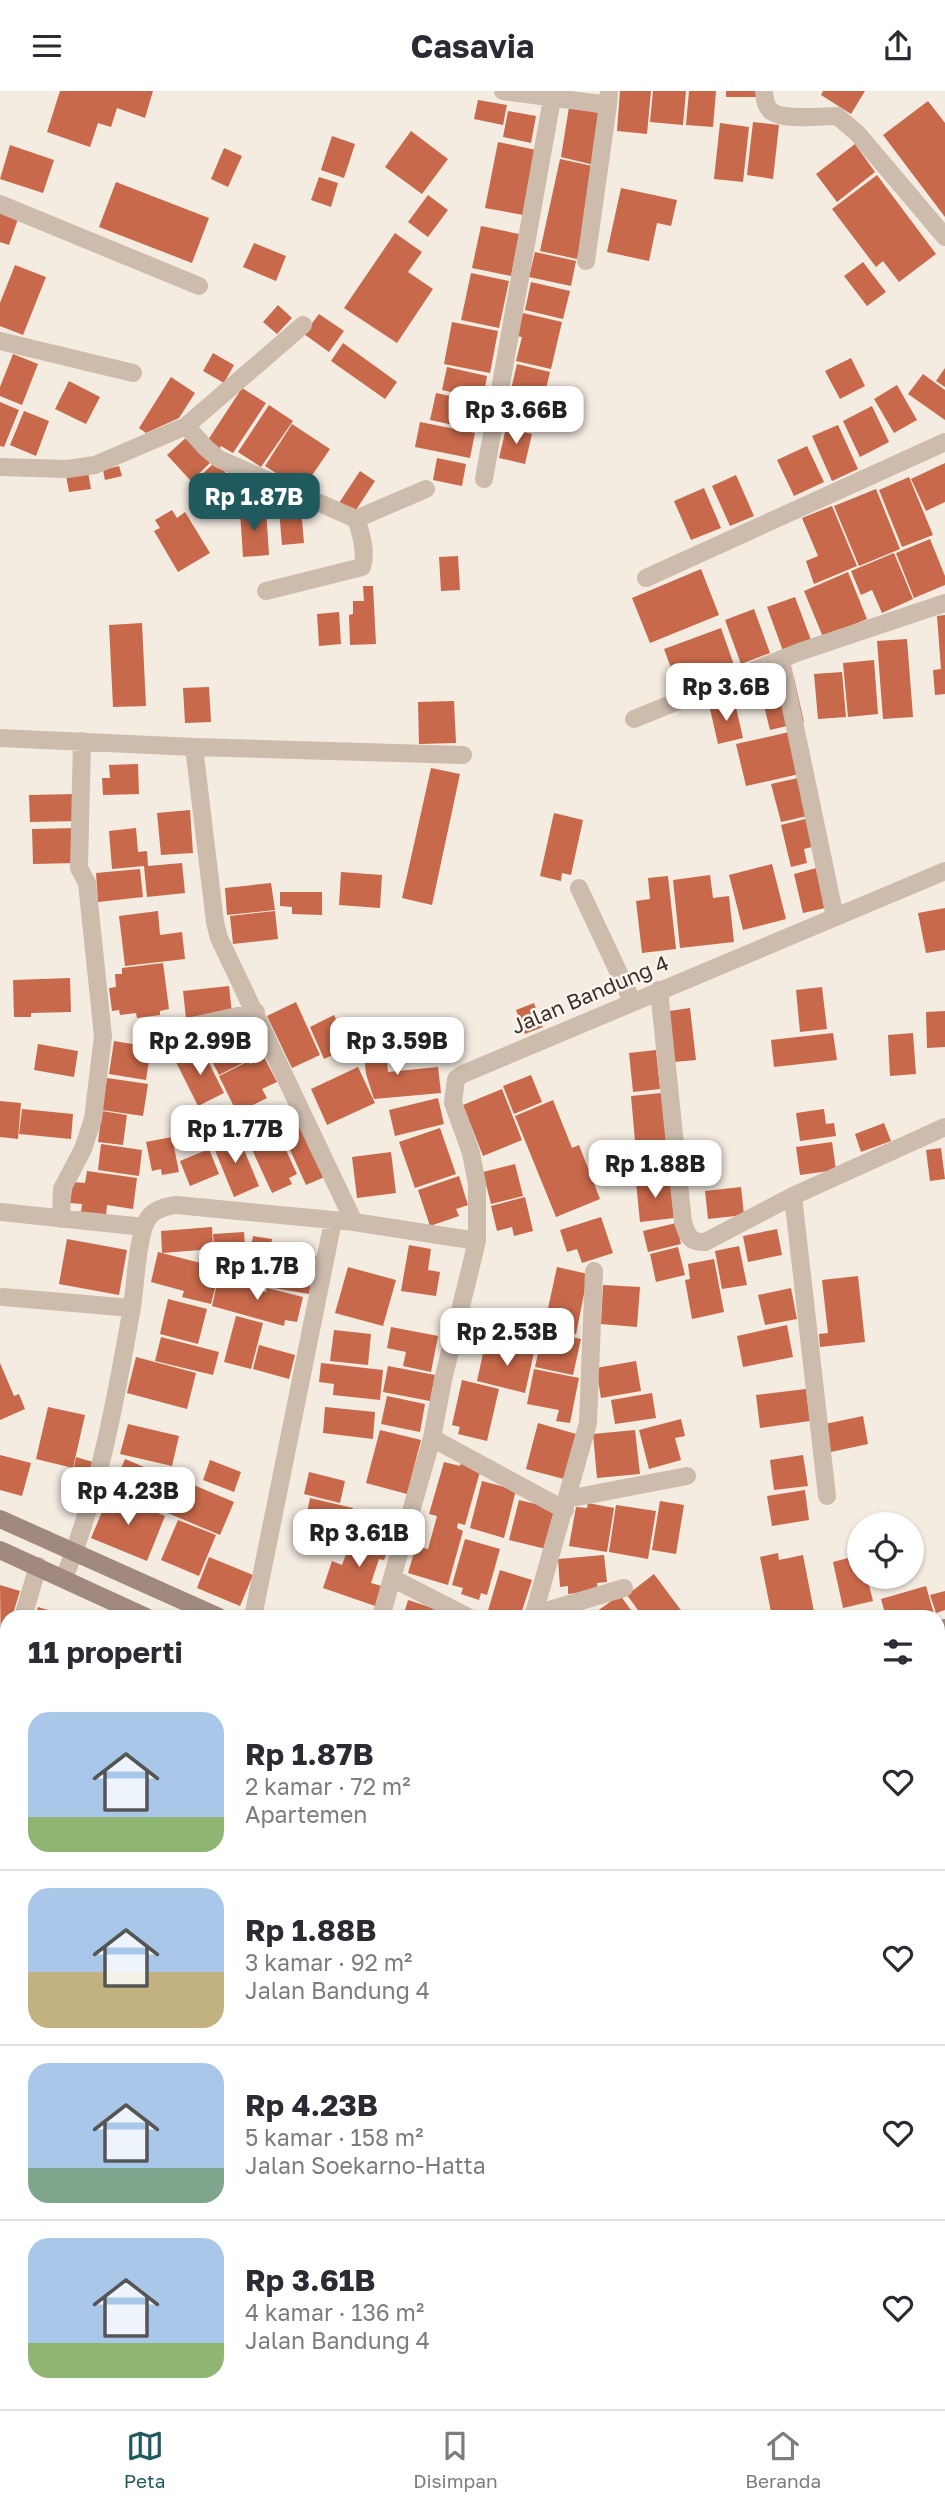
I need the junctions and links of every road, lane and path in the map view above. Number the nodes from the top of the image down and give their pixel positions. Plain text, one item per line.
1 (503, 91) edge
2 (764, 91) edge
3 (552, 99) junction
4 (603, 100) edge
5 (0, 204) edge
6 (945, 237) edge
7 (586, 261) dead end
8 (199, 286) dead end
9 (303, 325) dead end
10 (0, 341) edge
11 (133, 373) dead end
12 (186, 426) junction
13 (945, 442) edge
14 (0, 467) edge
15 (484, 479) dead end
16 (426, 489) dead end
17 (358, 526) junction
18 (646, 578) dead end
19 (267, 591) dead end
20 (945, 603) edge
21 (781, 660) junction
22 (634, 719) dead end
23 (0, 738) edge
24 (92, 741) junction
25 (194, 747) junction
26 (463, 755) dead end
27 (945, 871) edge
28 (579, 888) dead end
29 (835, 917) junction
30 (659, 990) junction
31 (632, 1001) junction
32 (256, 1012) junction
33 (183, 1028) dead end
34 (945, 1127) edge
35 (793, 1196) junction
36 (0, 1212) edge
37 (61, 1219) junction
38 (333, 1221) junction
39 (354, 1222) junction
40 (144, 1227) junction
41 (477, 1241) junction
42 (594, 1271) dead end
43 (3, 1297) dead end
44 (132, 1308) junction
45 (432, 1438) junction
46 (687, 1476) dead end
47 (827, 1496) dead end
48 (566, 1504) junction
49 (0, 1519) edge
50 (0, 1550) edge
51 (74, 1553) junction
52 (38, 1566) junction
53 (64, 1578) junction
54 (392, 1578) junction
55 (624, 1588) dead end
56 (25, 1610) edge
57 (131, 1610) edge
58 (203, 1610) edge
59 (254, 1610) edge
60 (383, 1610) edge
61 (454, 1610) edge
62 (535, 1610) edge
63 (552, 1610) edge

1 - 3 street
2 - 6 street
3 - 4 street
3 - 15 street
4 - 7 street
5 - 8 street
9 - 12 street
10 - 11 street
12 - 14 street
12 - 17 street
13 - 18 street
16 - 17 street
17 - 19 street
20 - 21 street
21 - 22 street
21 - 29 street
23 - 24 street
24 - 25 street
24 - 37 street
25 - 26 street
25 - 32 street
27 - 29 street, Jalan Bandung 4
28 - 31 street
29 - 30 street, Jalan Bandung 4
30 - 31 street, Jalan Bandung 4
30 - 35 street
31 - 41 street, Jalan Bandung 4
32 - 33 street
32 - 39 street
34 - 35 street
35 - 47 street
36 - 37 street
37 - 40 street
38 - 39 street
38 - 40 street
38 - 59 street
39 - 41 street
40 - 44 street
41 - 45 street, Jalan Bandung 4
42 - 48 street
43 - 44 street
44 - 51 street
45 - 48 street
45 - 54 street, Jalan Bandung 4
46 - 48 street
48 - 62 street
49 - 51 main road
50 - 52 main road
51 - 53 street
51 - 58 main road
52 - 53 main road
52 - 56 street
53 - 57 main road
54 - 60 street, Jalan Bandung 4
54 - 61 street
55 - 63 street

